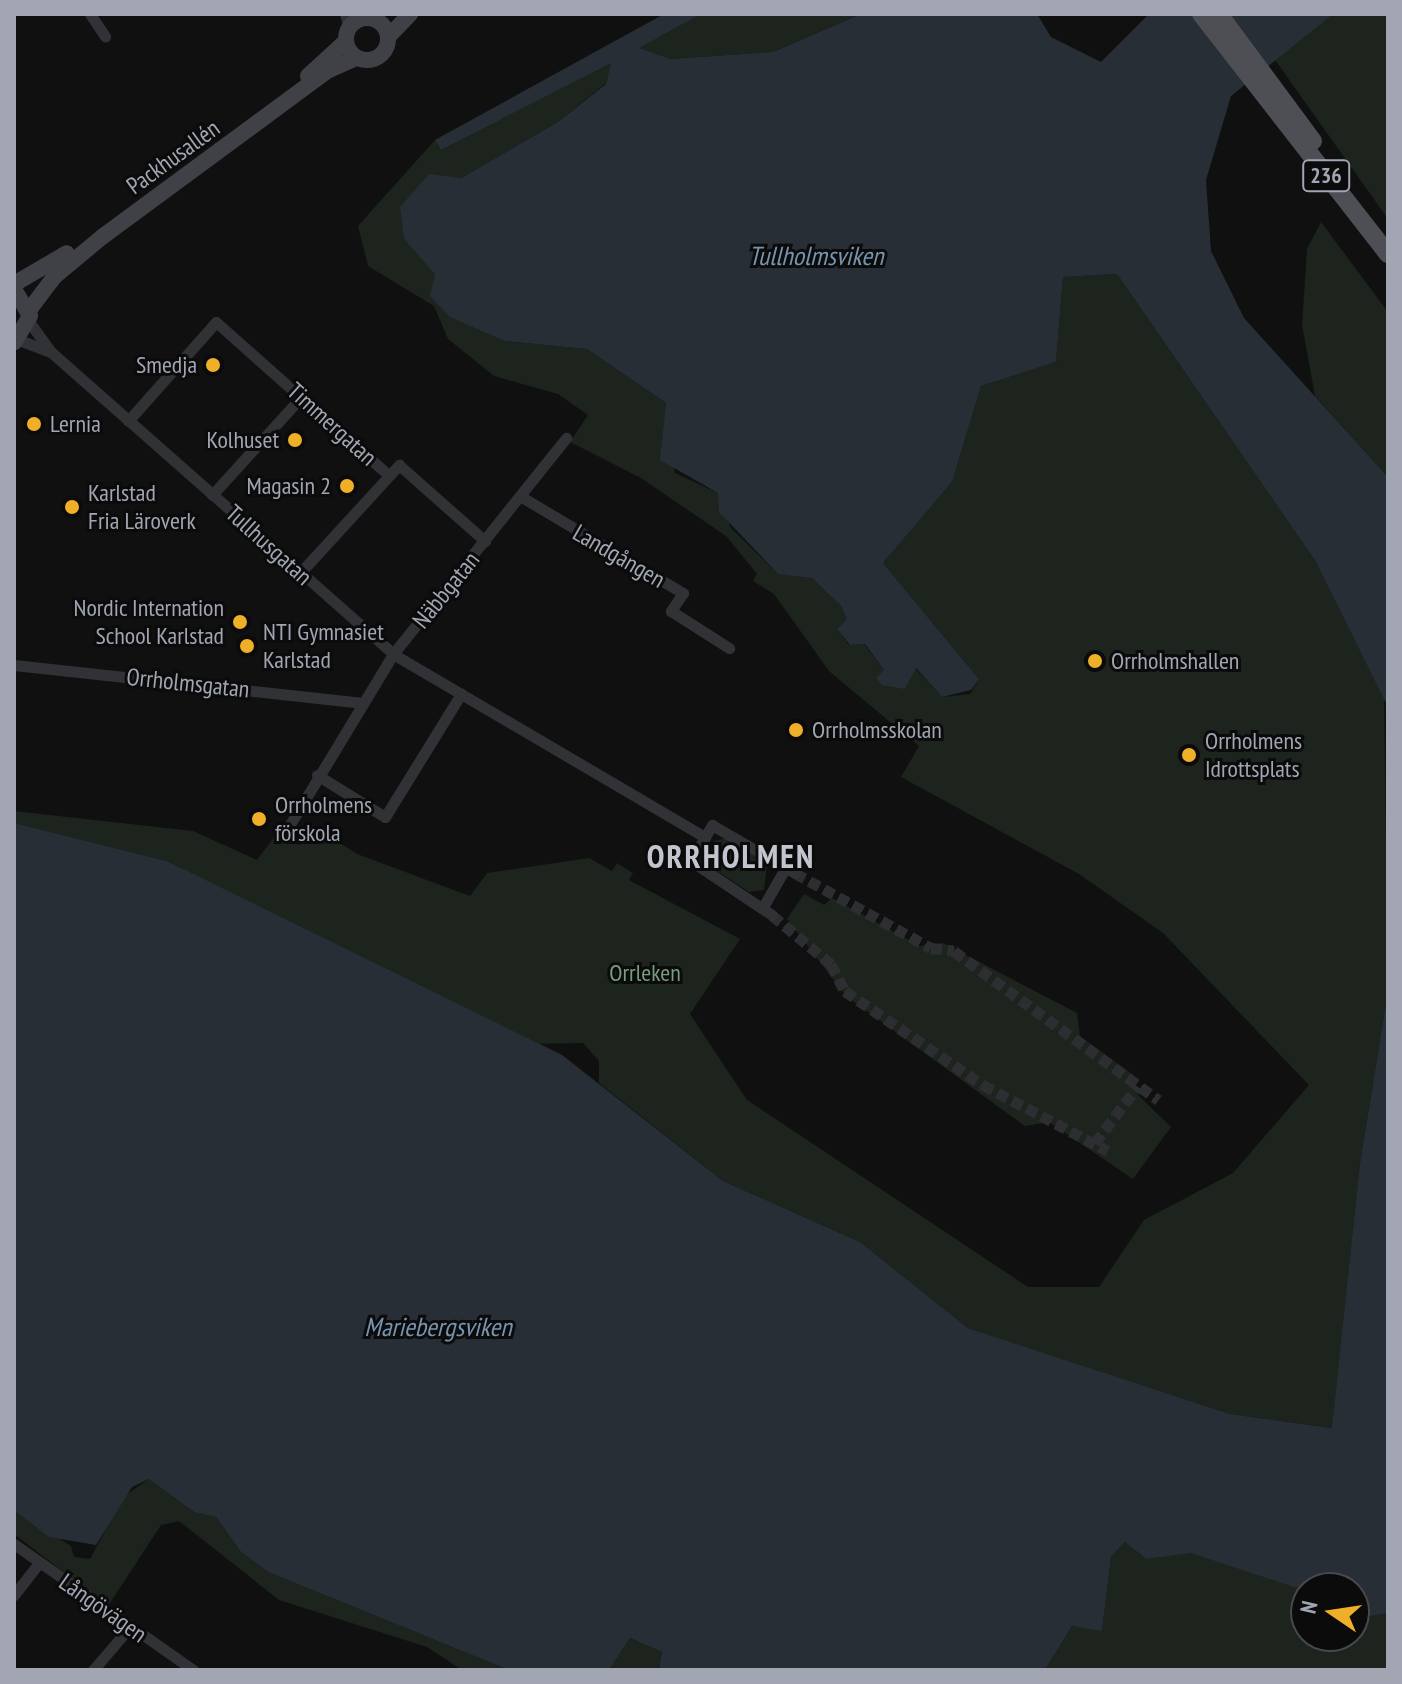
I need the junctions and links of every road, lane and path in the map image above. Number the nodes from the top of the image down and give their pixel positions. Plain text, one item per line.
1 (90, 14) edge
2 (397, 14) edge
3 (410, 14) edge
4 (1201, 14) edge
5 (1219, 14) edge
6 (368, 17) edge
7 (347, 28) edge
8 (105, 36) dead end
9 (388, 37) junction
10 (356, 58) junction
11 (1269, 94) junction
12 (1388, 243) edge
13 (1388, 254) edge
14 (15, 288) edge
15 (30, 316) junction
16 (16, 341) edge
17 (51, 352) junction
18 (302, 396) junction
19 (128, 421) junction
20 (566, 438) dead end
21 (386, 473) junction
22 (212, 495) junction
23 (520, 496) junction
24 (485, 541) junction
25 (300, 573) junction
26 (729, 648) dead end
27 (393, 654) junction
28 (14, 665) edge
29 (461, 694) junction
30 (361, 703) junction
31 (317, 775) junction
32 (286, 831) dead end
33 (705, 837) junction
34 (14, 1544) edge
35 (39, 1563) junction
36 (14, 1595) edge
37 (130, 1627) junction
38 (93, 1670) edge
39 (193, 1670) edge

1 - 8 street
2 - 6 street
3 - 9 street
4 - 11 main road, 236
5 - 11 main road, 236
6 - 7 street, Packhusallén
6 - 9 street
7 - 10 street
7 - 14 street, Packhusallén
9 - 10 street, Packhusallén
10 - 15 street, Packhusallén
11 - 12 main road, 236
11 - 13 main road, 236
14 - 15 street
15 - 16 street, Packhusallén
15 - 17 street, Tullhusgatan
16 - 17 street, Tullhusgatan
17 - 19 street, Tullhusgatan
18 - 19 street, Timmergatan
18 - 21 street, Timmergatan
18 - 22 street
19 - 22 street, Tullhusgatan
20 - 23 street, Näbbgatan
21 - 24 street, Timmergatan
21 - 25 street
22 - 25 street, Tullhusgatan
23 - 24 street, Näbbgatan
23 - 26 street, Landgången
24 - 27 street, Näbbgatan
25 - 27 street, Tullhusgatan
27 - 29 street, Tullhusgatan
27 - 30 street, Näbbgatan
28 - 30 street, Orrholmsgatan
29 - 31 street
29 - 33 street, Tullhusgatan
30 - 31 street, Näbbgatan
31 - 32 street, Näbbgatan
33 - 33 street
34 - 35 street, Långövägen
35 - 36 street
35 - 37 street, Långövägen
37 - 38 street
37 - 39 street, Långövägen

